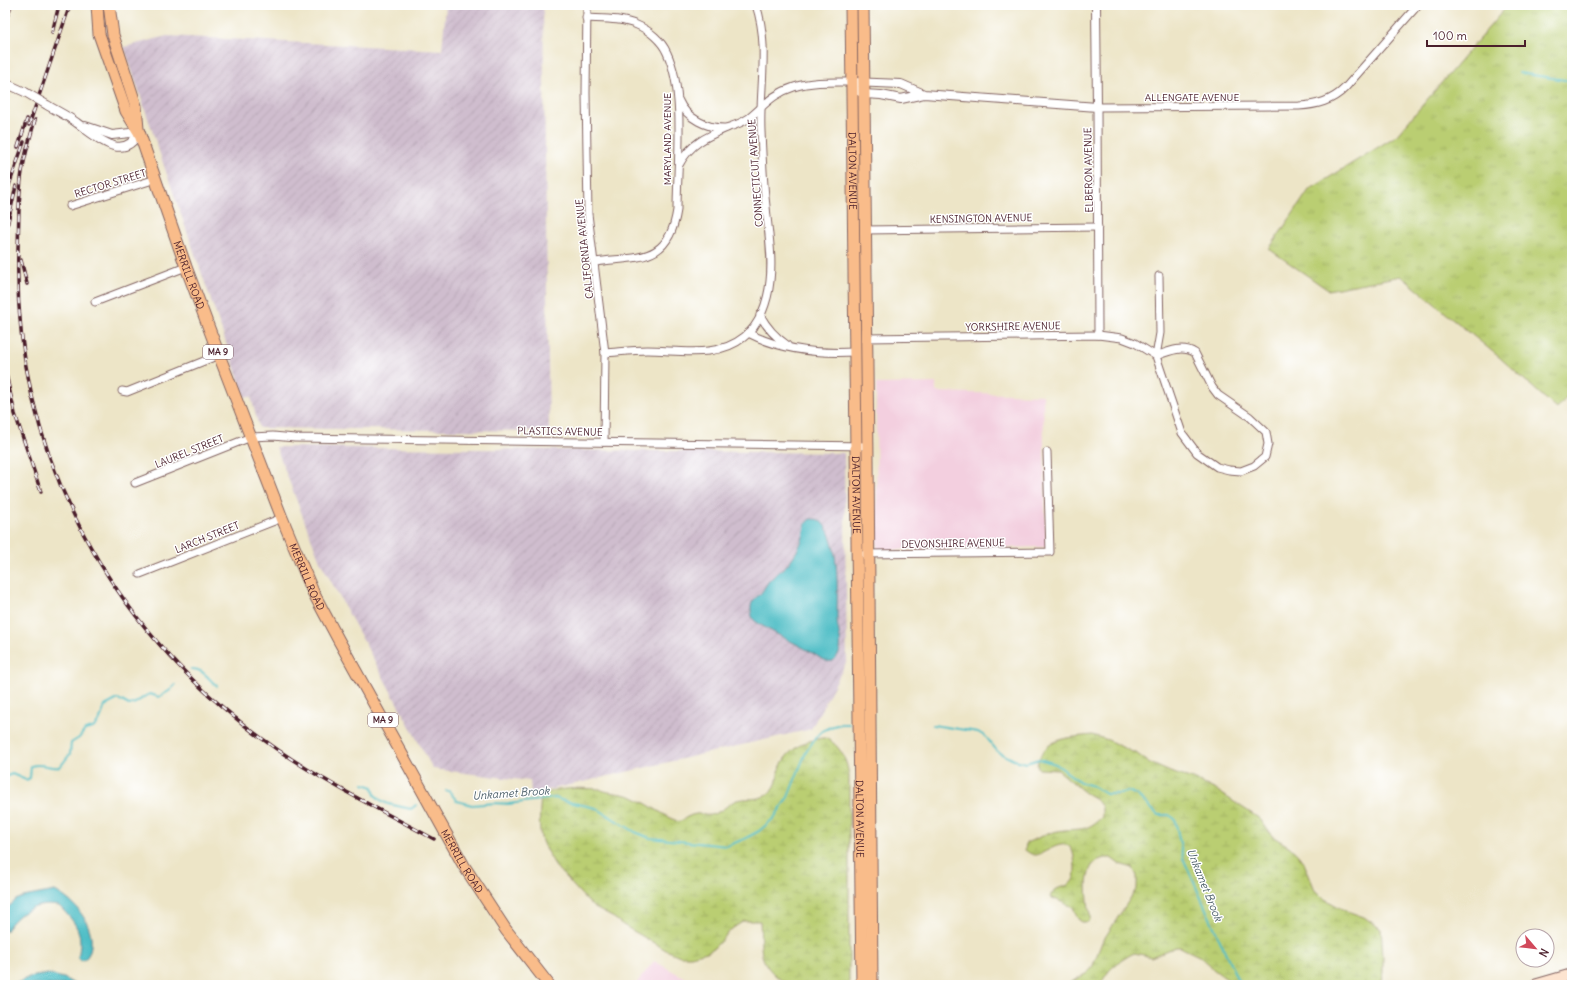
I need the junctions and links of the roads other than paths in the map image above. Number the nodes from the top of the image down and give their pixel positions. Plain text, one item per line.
1 (8, 5) edge
2 (97, 5) edge
3 (109, 5) edge
4 (587, 5) edge
5 (756, 5) edge
6 (851, 5) edge
7 (863, 5) edge
8 (1096, 5) edge
9 (1418, 5) edge
10 (5, 13) edge
11 (586, 18) junction
12 (5, 79) edge
13 (852, 82) junction
14 (5, 83) edge
15 (5, 86) edge
16 (864, 88) junction
17 (22, 91) junction
18 (924, 94) junction
19 (677, 97) junction
20 (762, 105) junction
21 (1097, 107) junction
22 (76, 122) junction
23 (730, 127) junction
24 (139, 132) junction
25 (678, 167) junction
26 (156, 179) junction
27 (70, 206) dead end
28 (1098, 227) junction
29 (865, 230) junction
30 (595, 262) junction
31 (186, 267) junction
32 (1159, 276) dead end
33 (95, 302) dead end
34 (760, 315) junction
35 (748, 333) junction
36 (1098, 335) junction
37 (866, 338) junction
38 (794, 349) junction
39 (854, 352) junction
40 (605, 353) junction
41 (220, 355) junction
42 (1156, 356) junction
43 (122, 391) dead end
44 (251, 437) junction
45 (604, 442) junction
46 (856, 446) junction
47 (868, 446) junction
48 (1047, 452) dead end
49 (135, 483) dead end
50 (282, 518) junction
51 (869, 554) junction
52 (856, 555) junction
53 (140, 574) dead end
54 (1572, 974) edge
55 (549, 985) edge
56 (862, 985) edge
57 (872, 985) edge
58 (1534, 985) edge

1 - 10 street
2 - 24 main road, MERRILL ROAD / MA 9
3 - 24 main road, MERRILL ROAD / MA 9
4 - 11 street, CALIFORNIA AVENUE
5 - 20 street, CONNECTICUT AVENUE
6 - 13 main road, DALTON AVENUE
7 - 16 main road, DALTON AVENUE
8 - 21 street, ELBERON AVENUE
9 - 21 street, ALLENGATE AVENUE
11 - 19 street, MARYLAND AVENUE
11 - 30 street, CALIFORNIA AVENUE
12 - 17 street
13 - 16 street, ALLENGATE AVENUE
13 - 20 street
13 - 39 main road, DALTON AVENUE
14 - 17 street
15 - 17 street
16 - 18 street, ALLENGATE AVENUE
16 - 18 street, ALLENGATE AVENUE
16 - 29 main road, DALTON AVENUE
17 - 22 street, bridge
18 - 21 street, ALLENGATE AVENUE
19 - 23 street
19 - 25 street, MARYLAND AVENUE
20 - 23 street
20 - 34 street, CONNECTICUT AVENUE
21 - 28 street, ELBERON AVENUE
22 - 24 street
22 - 24 street
23 - 25 street
24 - 26 main road, MERRILL ROAD / MA 9
25 - 30 street, MARYLAND AVENUE
26 - 27 street, RECTOR STREET
26 - 31 main road, MERRILL ROAD / MA 9
28 - 29 street, KENSINGTON AVENUE
28 - 36 street, ELBERON AVENUE
29 - 37 main road, DALTON AVENUE
30 - 40 street, CALIFORNIA AVENUE
31 - 33 street
31 - 41 main road, MERRILL ROAD / MA 9
32 - 42 street
34 - 35 street, CONNECTICUT AVENUE
34 - 38 street
35 - 38 street
35 - 40 street
36 - 37 street, YORKSHIRE AVENUE
36 - 42 street, YORKSHIRE AVENUE
37 - 47 main road, DALTON AVENUE
38 - 39 street
39 - 46 main road, DALTON AVENUE
40 - 45 street, CALIFORNIA AVENUE
41 - 43 street
41 - 44 main road, MERRILL ROAD / MA 9
42 - 42 street
44 - 45 street, PLASTICS AVENUE
44 - 49 street, LAUREL STREET
44 - 50 main road, MERRILL ROAD / MA 9
45 - 46 street, PLASTICS AVENUE
46 - 47 street, PLASTICS AVENUE
46 - 52 main road, DALTON AVENUE
47 - 51 main road, DALTON AVENUE
48 - 51 street, DEVONSHIRE AVENUE
50 - 53 street, LARCH STREET
50 - 55 main road, MERRILL ROAD / MA 9
51 - 52 street, DEVONSHIRE AVENUE
51 - 57 main road, DALTON AVENUE
52 - 56 main road, DALTON AVENUE
54 - 58 main road

